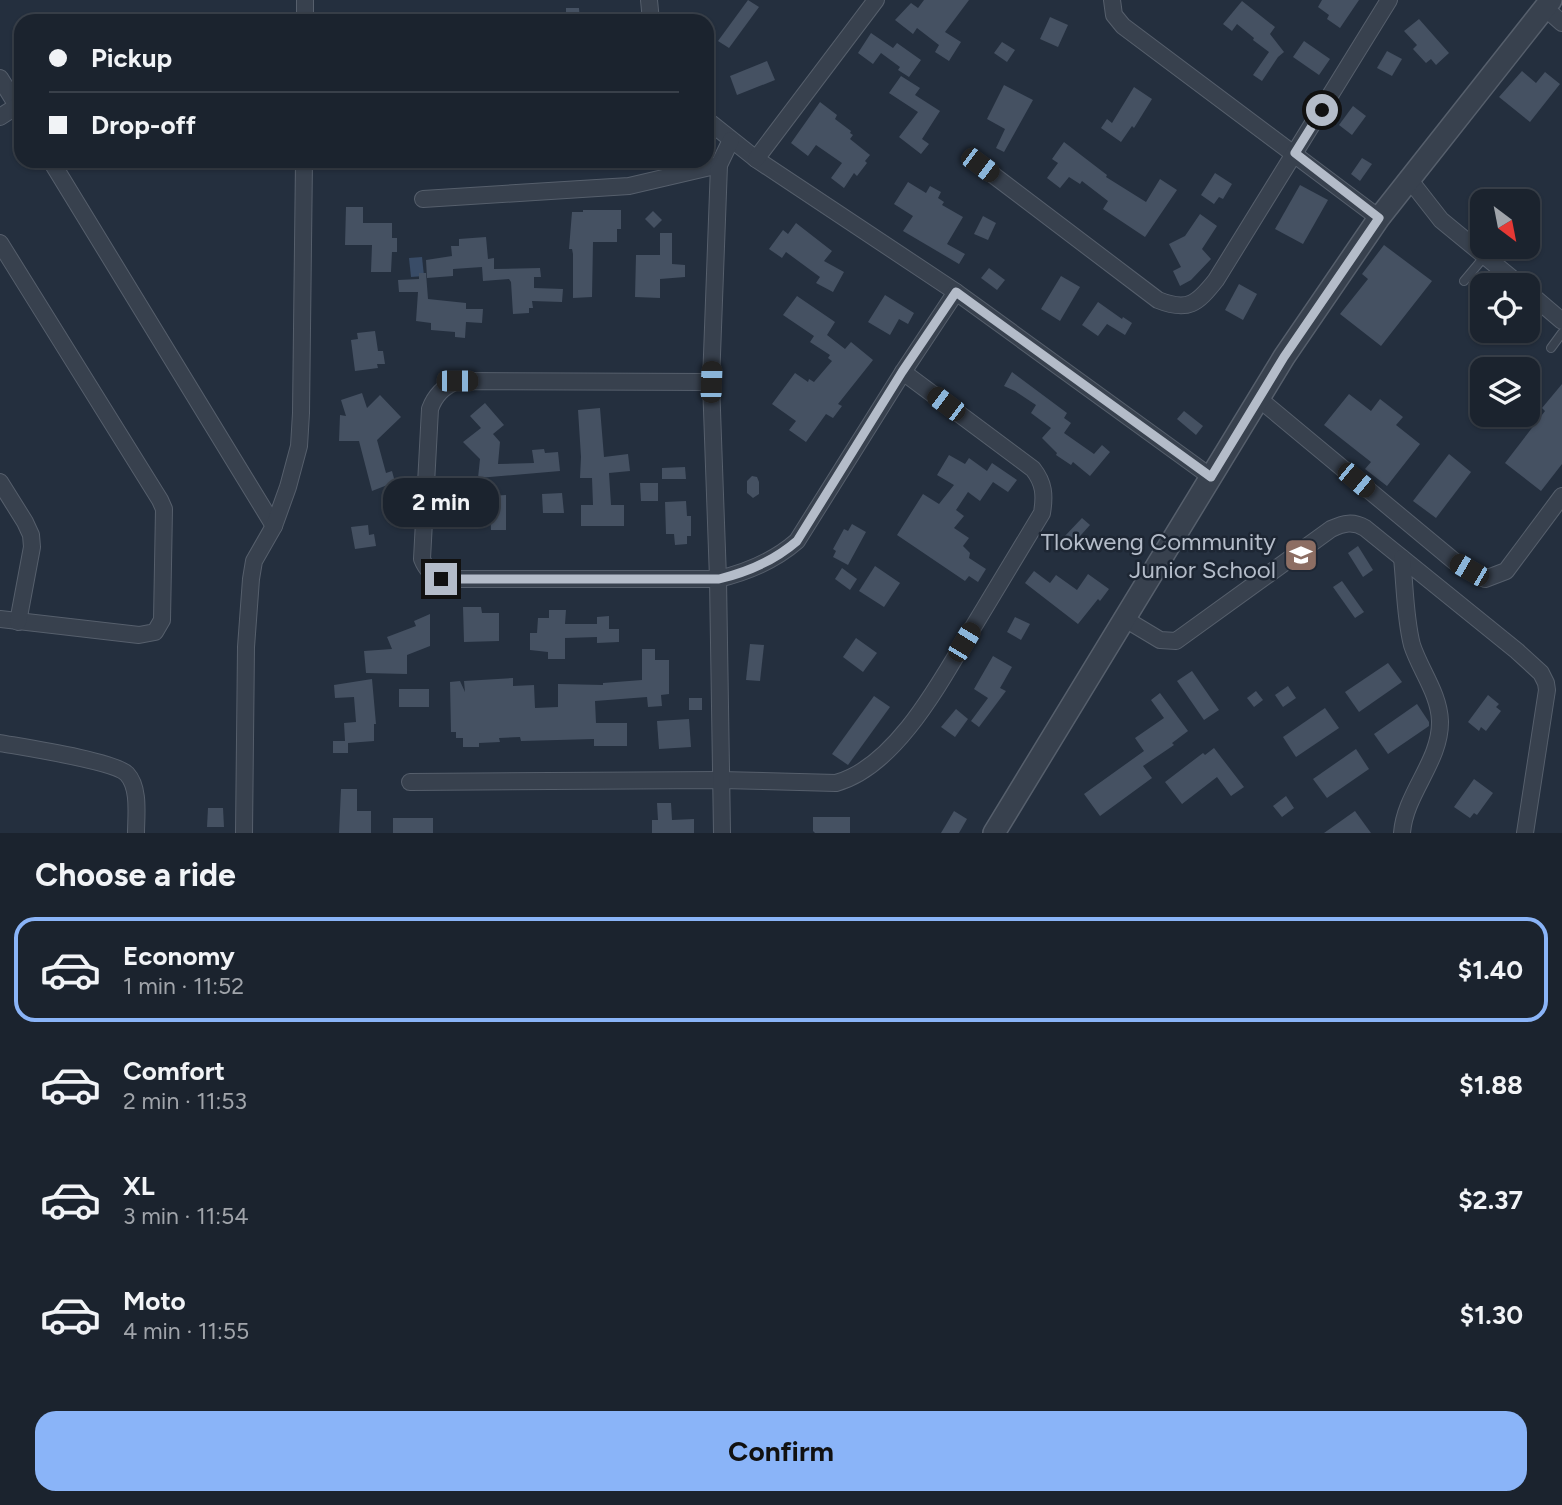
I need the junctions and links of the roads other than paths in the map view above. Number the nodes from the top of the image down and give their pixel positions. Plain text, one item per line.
1 (876, 0) edge
2 (1112, 0) edge
3 (1389, 0) edge
4 (1548, 4) edge
5 (1562, 23) edge
6 (0, 78) edge
7 (14, 101) edge
8 (714, 126) edge
9 (731, 139) junction
10 (1295, 153) junction
11 (756, 159) junction
12 (719, 165) junction
13 (980, 165) dead end
14 (714, 166) edge
15 (55, 168) edge
16 (304, 168) edge
17 (706, 168) edge
18 (1409, 179) junction
19 (423, 199) dead end
20 (1379, 218) junction
21 (0, 243) edge
22 (1470, 244) edge
23 (1482, 259) edge
24 (1489, 259) edge
25 (5, 263) edge
26 (1506, 273) edge
27 (1464, 281) dead end
28 (956, 292) junction
29 (1540, 302) edge
30 (1562, 321) edge
31 (1562, 333) edge
32 (1551, 348) dead end
33 (902, 372) junction
34 (711, 382) junction
35 (1258, 398) junction
36 (1211, 477) junction
37 (0, 482) edge
38 (1562, 496) edge
39 (274, 526) junction
40 (1402, 558) junction
41 (719, 579) junction
42 (0, 619) edge
43 (1125, 619) junction
44 (18, 622) junction
45 (0, 743) edge
46 (721, 780) junction
47 (410, 782) dead end
48 (136, 833) edge
49 (244, 833) edge
50 (722, 833) edge
51 (994, 833) edge
52 (1402, 833) edge
53 (1525, 833) edge

1 - 11 street
2 - 10 street
3 - 10 street
4 - 5 street
4 - 18 street
6 - 7 street
8 - 9 street
9 - 11 street
9 - 12 street
10 - 13 street
10 - 20 street
11 - 28 street
12 - 14 street
12 - 34 street
15 - 39 street
16 - 39 street
17 - 19 street
18 - 20 street
18 - 22 street
20 - 35 street
21 - 25 street
23 - 27 lane
24 - 26 street
25 - 44 street
28 - 33 street
28 - 36 street
29 - 30 street
31 - 32 lane
33 - 41 street
33 - 46 street
34 - 41 street
34 - 41 street
35 - 36 street
35 - 38 street
36 - 43 street
37 - 44 street
39 - 49 street
40 - 43 street
40 - 52 street
40 - 53 street
41 - 46 street
42 - 44 street
43 - 51 street
45 - 48 street
46 - 47 street
46 - 50 street

